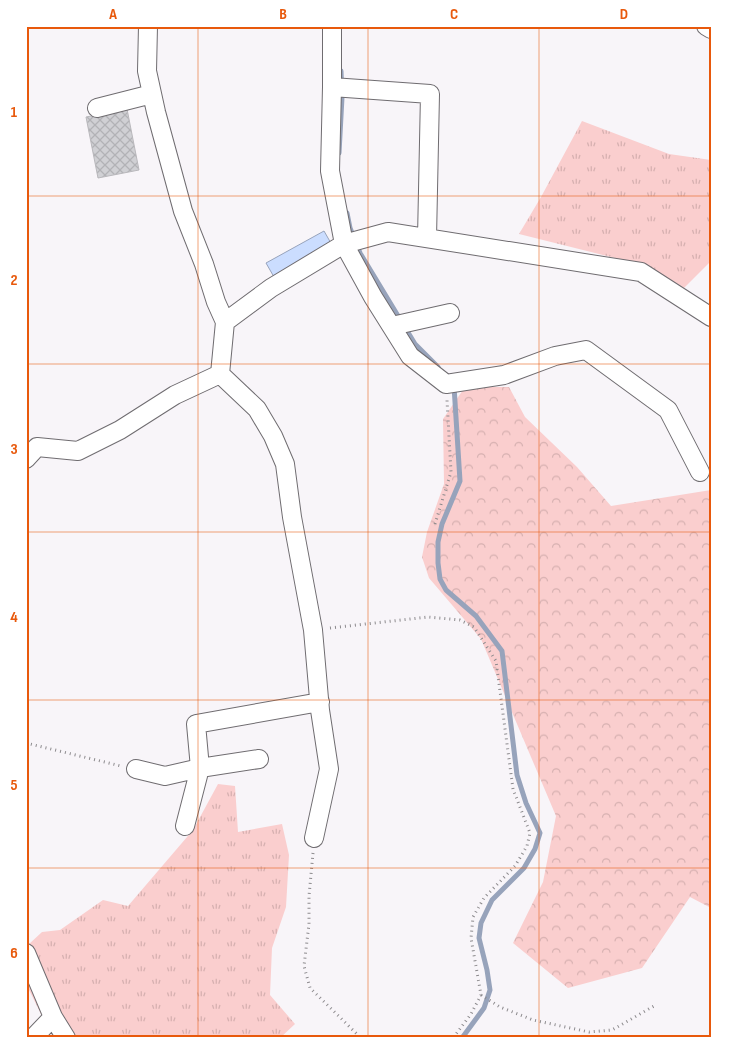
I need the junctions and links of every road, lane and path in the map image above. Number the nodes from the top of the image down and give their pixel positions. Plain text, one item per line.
1 (148, 26) edge
2 (332, 26) edge
3 (706, 26) edge
4 (711, 29) edge
5 (332, 87) junction
6 (152, 94) junction
7 (97, 108) dead end
8 (427, 238) junction
9 (344, 244) junction
10 (450, 313) dead end
11 (711, 316) edge
12 (225, 322) junction
13 (392, 326) junction
14 (220, 374) junction
15 (446, 384) junction
16 (30, 450) edge
17 (700, 472) dead end
18 (435, 524) dead end
19 (313, 630) junction
20 (320, 702) junction
21 (26, 743) edge
22 (259, 759) dead end
23 (200, 768) junction
24 (136, 769) joint
25 (185, 826) dead end
26 (314, 838) joint
27 (26, 953) edge
28 (481, 994) junction
29 (654, 1006) dead end
30 (53, 1016) junction
31 (33, 1038) edge
32 (66, 1038) edge
33 (361, 1038) edge
34 (453, 1038) edge

1 - 6 street
2 - 5 street
3 - 4 street
5 - 8 street
5 - 9 street
6 - 7 street
6 - 12 street
8 - 9 street
8 - 11 street
9 - 12 street
9 - 13 street
10 - 13 street
12 - 14 street
13 - 15 street
14 - 16 street
14 - 19 street
15 - 17 street
15 - 18 path
19 - 20 street
19 - 28 path
20 - 23 street
20 - 26 street
21 - 24 path
22 - 23 street
23 - 24 street
23 - 25 street
26 - 33 path
27 - 30 street
28 - 29 path
28 - 34 path
30 - 31 street
30 - 32 street

